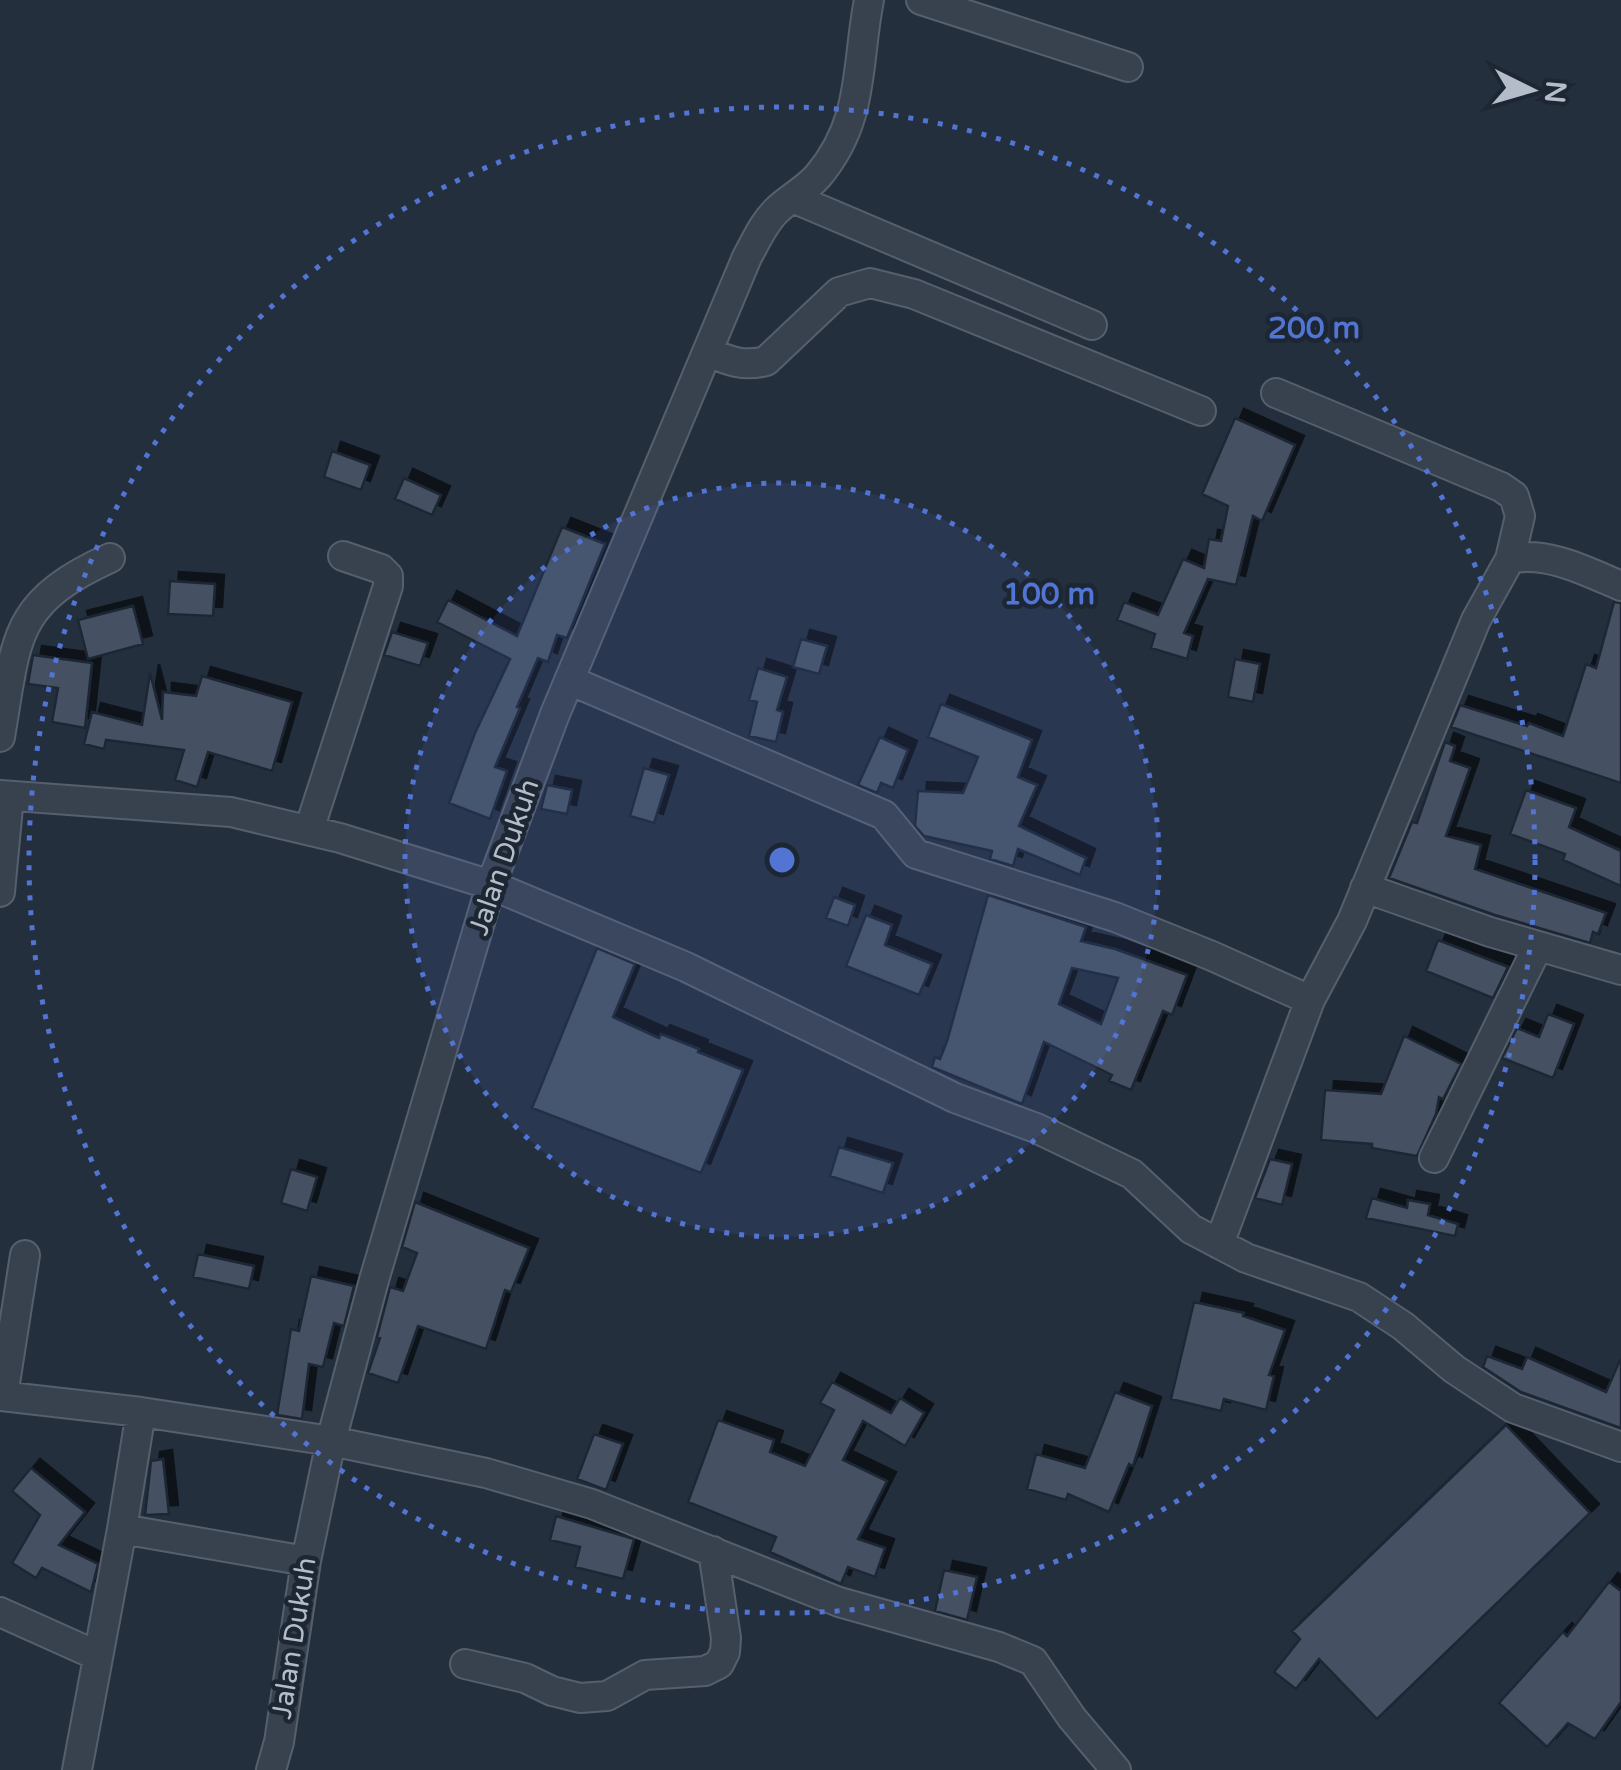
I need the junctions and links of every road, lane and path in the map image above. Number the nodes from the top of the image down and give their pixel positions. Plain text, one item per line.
1 (869, 0) edge
2 (921, 0) edge
3 (1128, 67) dead end
4 (793, 198) junction
5 (1092, 324) dead end
6 (708, 352) junction
7 (1276, 394) dead end
8 (1201, 411) dead end
9 (343, 556) dead end
10 (110, 558) dead end
11 (1510, 560) junction
12 (1621, 586) edge
13 (569, 680) junction
14 (0, 737) edge
15 (4, 796) edge
16 (309, 830) junction
17 (492, 885) junction
18 (1365, 888) junction
19 (0, 892) edge
20 (1538, 946) junction
21 (1621, 970) edge
22 (1310, 1000) junction
23 (1434, 1158) dead end
24 (1219, 1244) junction
25 (26, 1255) dead end
26 (2, 1396) edge
27 (140, 1412) junction
28 (331, 1441) junction
29 (1621, 1448) edge
30 (122, 1529) junction
31 (713, 1550) junction
32 (306, 1560) junction
33 (0, 1612) edge
34 (98, 1656) junction
35 (465, 1664) dead end
36 (78, 1770) edge
37 (271, 1770) edge
38 (1116, 1770) edge

1 - 4 street, Jalan Dukuh
2 - 3 street
4 - 5 street
4 - 6 street, Jalan Dukuh
6 - 8 street
6 - 13 street, Jalan Dukuh
7 - 11 street
9 - 16 street
10 - 14 street
11 - 12 street
11 - 18 street
13 - 17 street, Jalan Dukuh
13 - 22 street
15 - 16 street
15 - 19 street
16 - 17 street
17 - 24 street
17 - 28 street, Jalan Dukuh
18 - 20 street
18 - 22 street
20 - 21 street
20 - 23 street
22 - 24 street
24 - 29 street
25 - 26 street
26 - 27 street
27 - 28 street
27 - 30 street
28 - 31 street
28 - 32 street, Jalan Dukuh
30 - 32 street
30 - 34 street
31 - 35 street
31 - 38 street
32 - 37 street, Jalan Dukuh
33 - 34 street
34 - 36 street

